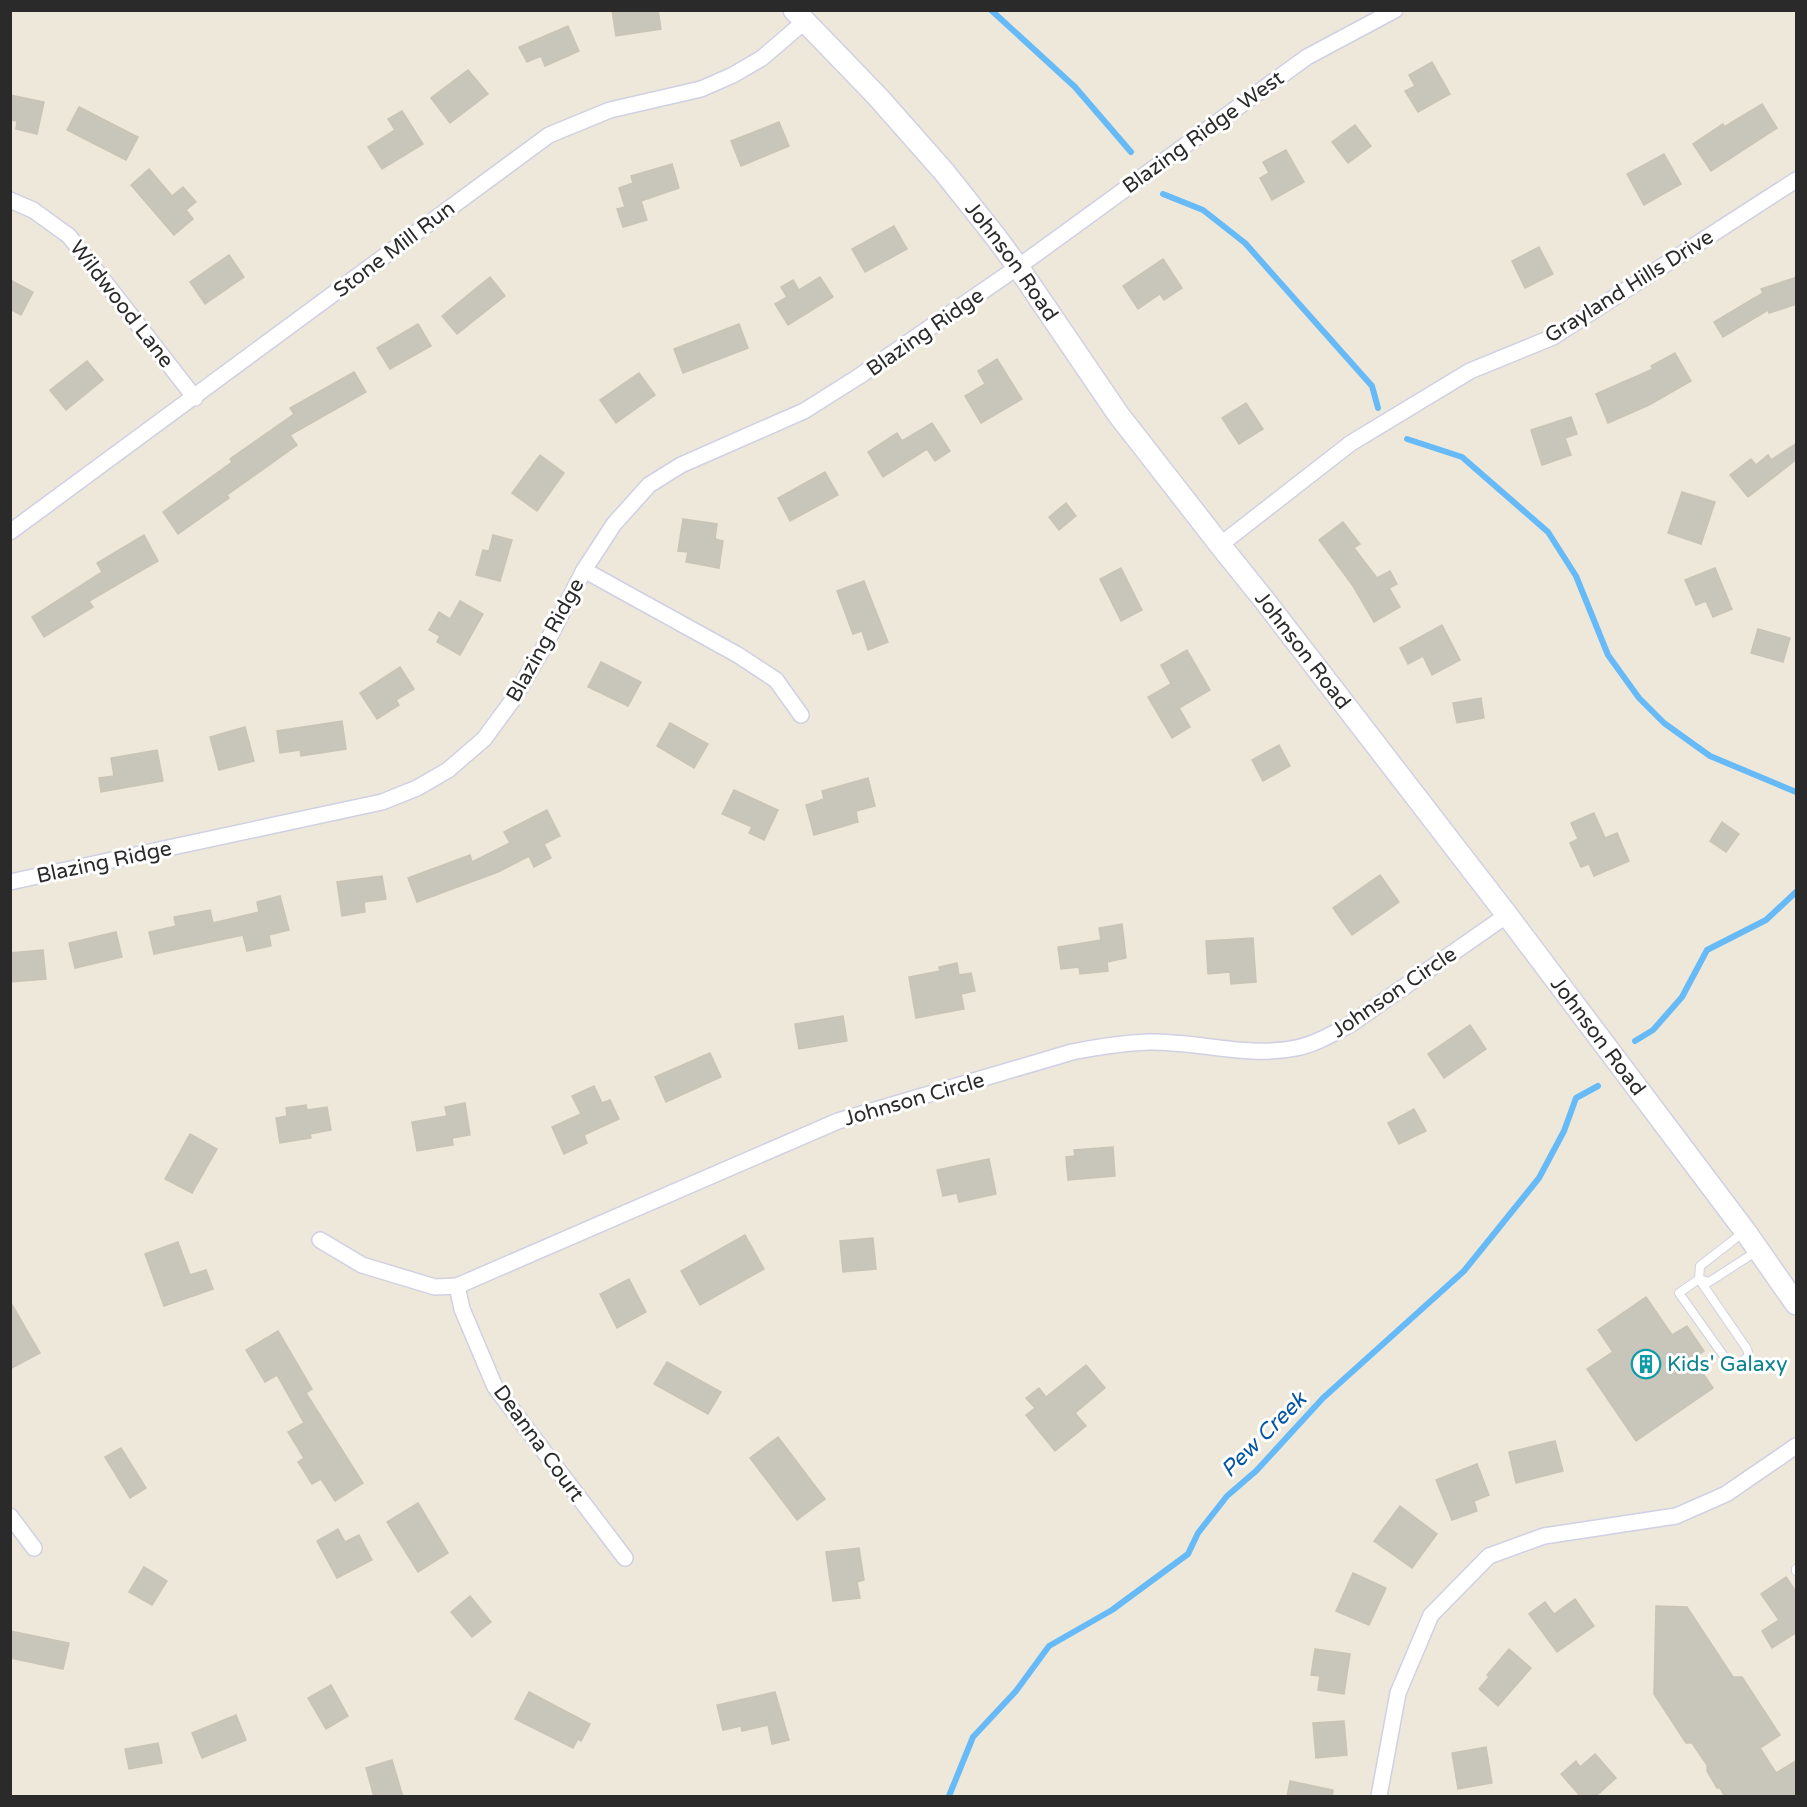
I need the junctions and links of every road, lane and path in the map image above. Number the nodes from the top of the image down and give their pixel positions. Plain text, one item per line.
1 (1395, 10) edge
2 (799, 16) edge
3 (1797, 180) edge
4 (10, 200) edge
5 (1018, 267) junction
6 (195, 398) junction
7 (10, 532) edge
8 (1220, 546) junction
9 (584, 570) junction
10 (801, 715) dead end
11 (10, 882) edge
12 (1507, 915) junction
13 (1745, 1231) junction
14 (320, 1240) dead end
15 (1758, 1250) junction
16 (1699, 1279) junction
17 (457, 1286) junction
18 (1797, 1304) edge
19 (1797, 1446) edge
20 (10, 1516) edge
21 (34, 1548) dead end
22 (625, 1558) dead end
23 (1379, 1797) edge

1 - 5 street, Blazing Ridge West
2 - 5 street, Johnson Road
2 - 6 street, Stone Mill Run
3 - 8 street, Grayland Hills Drive
4 - 6 street, Wildwood Lane
5 - 8 street, Johnson Road
5 - 9 street, Blazing Ridge
6 - 7 street, Stone Mill Run
8 - 12 street, Johnson Road
9 - 10 street
9 - 11 street, Blazing Ridge
12 - 13 street, Johnson Road
12 - 17 street, Johnson Circle
13 - 15 street, Johnson Road
13 - 16 lane
14 - 17 street, Johnson Circle
15 - 16 lane
15 - 18 street, Johnson Road
16 - 16 lane
17 - 22 street, Deanna Court
19 - 23 street
20 - 21 street

